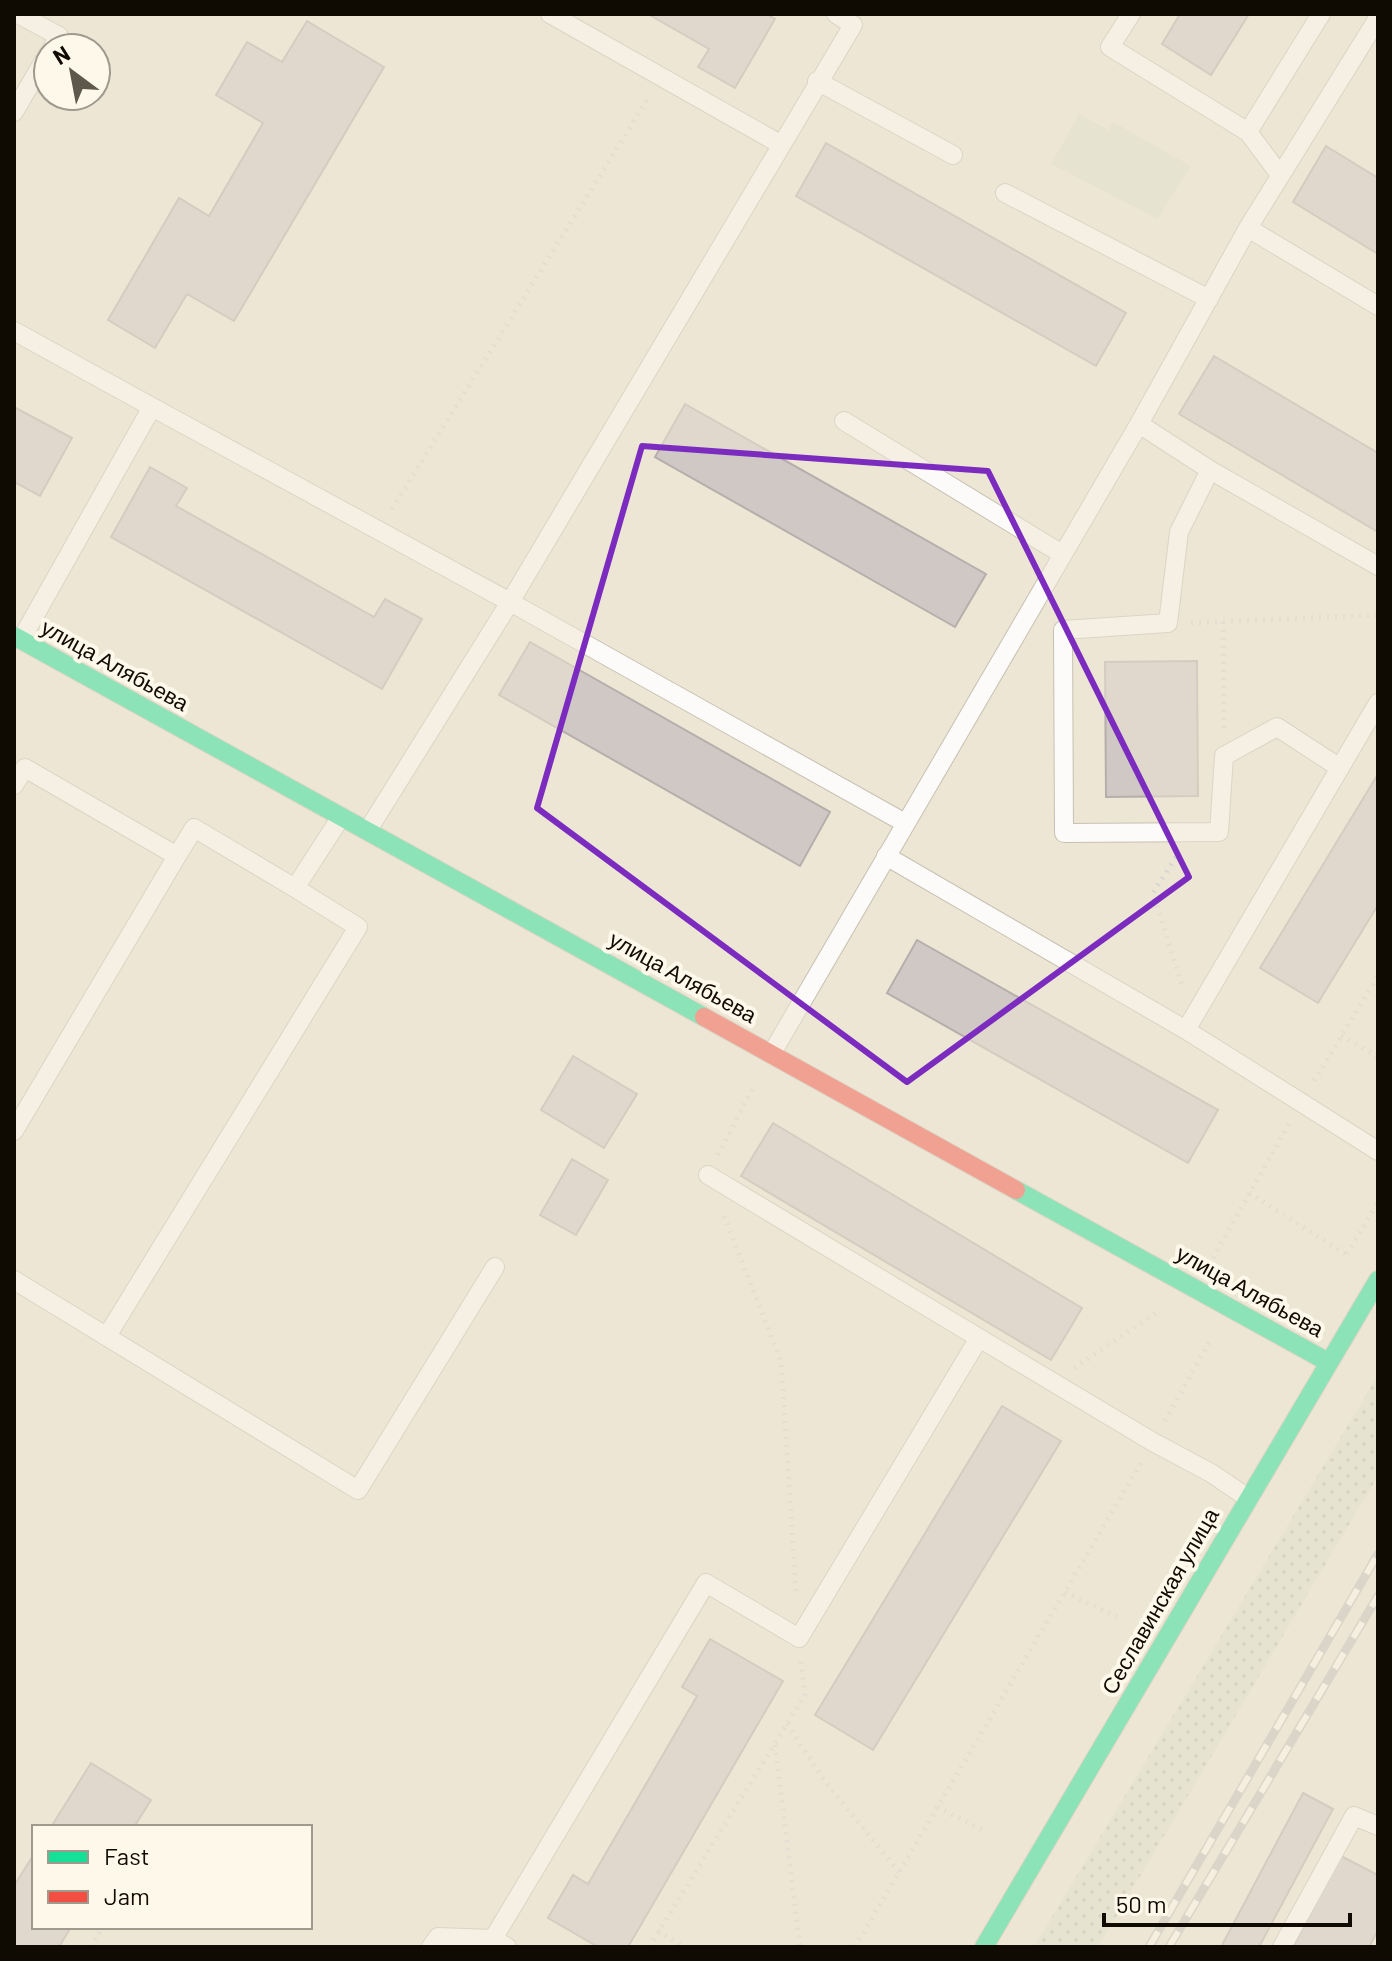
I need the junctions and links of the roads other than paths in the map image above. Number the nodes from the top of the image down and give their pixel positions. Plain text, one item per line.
1 (18, 14) edge
2 (550, 14) edge
3 (836, 14) edge
4 (1131, 14) edge
5 (1321, 14) edge
6 (1376, 27) edge
7 (52, 32) edge
8 (32, 81) edge
9 (817, 81) junction
10 (14, 112) edge
11 (1248, 132) junction
12 (780, 144) junction
13 (953, 155) dead end
14 (1280, 175) junction
15 (1005, 193) dead end
16 (1248, 228) junction
17 (1209, 299) junction
18 (1378, 306) edge
19 (14, 331) edge
20 (152, 407) junction
21 (844, 421) dead end
22 (1139, 424) junction
23 (1210, 470) junction
24 (1062, 554) junction
25 (1378, 566) edge
26 (510, 602) junction
27 (18, 638) edge
28 (1378, 703) edge
29 (1340, 768) junction
30 (14, 785) edge
31 (341, 817) junction
32 (905, 823) junction
33 (368, 830) junction
34 (177, 856) junction
35 (886, 856) junction
36 (295, 888) junction
37 (1190, 1024) junction
38 (772, 1053) junction
39 (14, 1131) edge
40 (1378, 1151) edge
41 (708, 1175) road end
42 (495, 1267) dead end
43 (14, 1280) edge
44 (1378, 1280) edge
45 (107, 1336) junction
46 (979, 1338) junction
47 (1328, 1362) junction
48 (1248, 1498) junction
49 (1378, 1826) edge
50 (500, 1943) edge
51 (431, 1947) edge
52 (984, 1947) edge
53 (1282, 1947) edge

1 - 7 lane
2 - 12 lane
3 - 9 lane
4 - 11 lane
5 - 11 lane
6 - 14 lane
8 - 10 lane
9 - 12 lane
9 - 13 lane
11 - 14 lane
12 - 26 lane
14 - 16 lane
15 - 17 lane
16 - 17 lane
16 - 18 lane
17 - 22 lane
19 - 20 lane
20 - 26 lane
20 - 27 lane
21 - 24 lane
22 - 23 lane
22 - 24 lane
23 - 25 lane
23 - 29 lane
24 - 32 lane
26 - 32 lane
26 - 33 lane
27 - 31 street, улица Алябьева
28 - 29 lane
29 - 37 lane
30 - 34 lane
31 - 33 street, улица Алябьева
31 - 36 lane
32 - 35 lane
33 - 38 street, улица Алябьева
34 - 36 lane
34 - 39 lane
35 - 37 lane
35 - 38 lane
36 - 45 lane
37 - 40 lane
38 - 47 street, улица Алябьева
41 - 46 lane
42 - 45 lane
43 - 45 lane
44 - 47 street, Сеславинская улица
46 - 48 lane
46 - 50 lane
47 - 48 street, Сеславинская улица
48 - 52 street, Сеславинская улица
49 - 53 lane
50 - 51 lane

